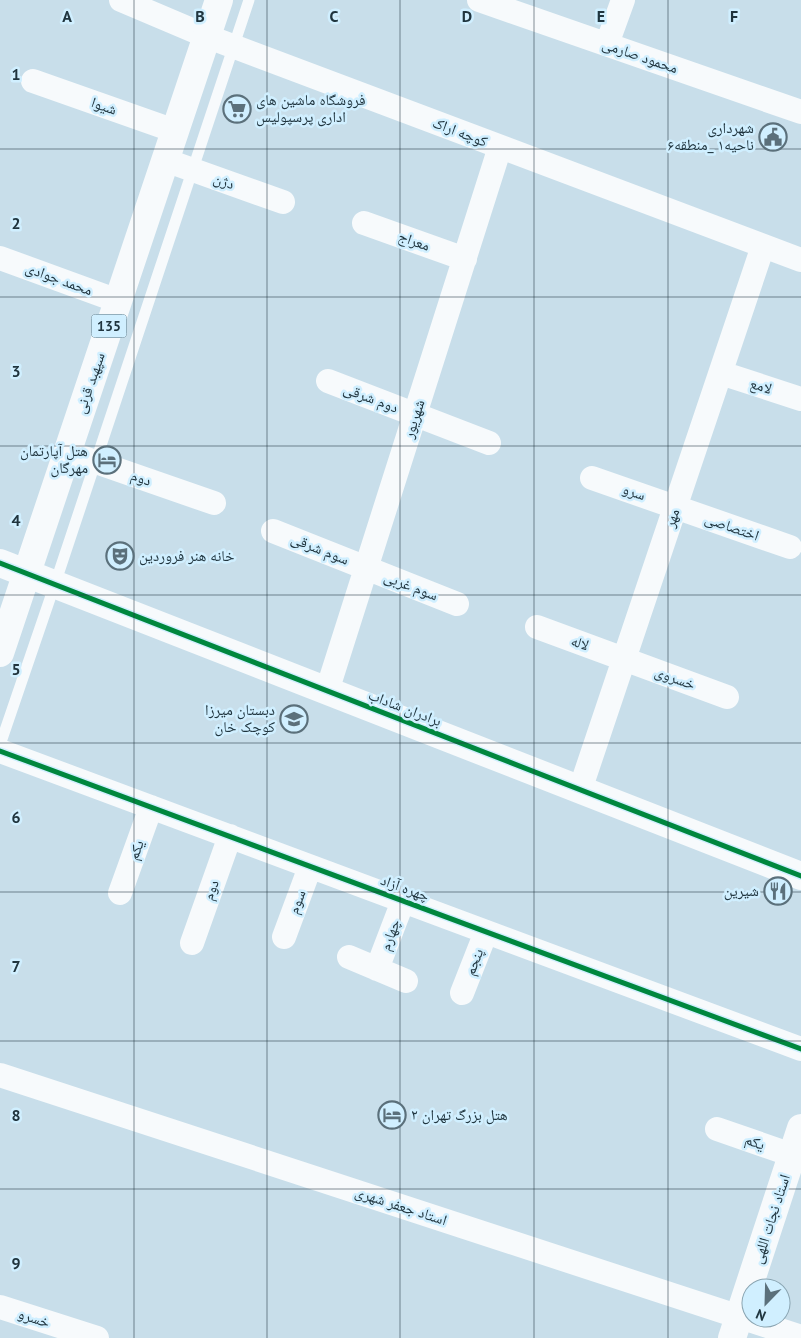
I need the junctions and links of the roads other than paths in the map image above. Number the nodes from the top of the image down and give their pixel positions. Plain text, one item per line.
1 (121, 0) edge
2 (219, 0) edge
3 (249, 0) edge
4 (479, 0) edge
5 (623, 0) edge
6 (206, 36) junction
7 (607, 44) junction
8 (234, 46) junction
9 (33, 81) dead end
10 (801, 112) edge
11 (175, 131) junction
12 (500, 147) junction
13 (165, 160) junction
14 (193, 169) junction
15 (283, 202) dead end
16 (364, 223) dead end
17 (763, 246) junction
18 (0, 258) edge
19 (465, 258) junction
20 (801, 260) edge
21 (118, 301) junction
22 (720, 372) junction
23 (328, 381) dead end
24 (801, 399) edge
25 (415, 415) junction
26 (489, 443) dead end
27 (67, 452) junction
28 (96, 462) junction
29 (592, 478) dead end
30 (214, 503) dead end
31 (675, 507) junction
32 (274, 531) dead end
33 (790, 547) dead end
34 (0, 563) edge
35 (366, 568) junction
36 (26, 573) junction
37 (55, 584) junction
38 (457, 604) dead end
39 (537, 627) dead end
40 (0, 653) edge
41 (624, 659) junction
42 (326, 691) junction
43 (727, 697) dead end
44 (0, 745) edge
45 (0, 751) edge
46 (580, 790) junction
47 (151, 807) junction
48 (230, 836) junction
49 (310, 867) junction
50 (801, 876) edge
51 (120, 893) dead end
52 (403, 901) junction
53 (486, 932) junction
54 (284, 937) dead end
55 (192, 943) dead end
56 (349, 957) dead end
57 (378, 969) junction
58 (406, 981) dead end
59 (462, 993) dead end
60 (801, 1049) edge
61 (0, 1075) edge
62 (801, 1128) edge
63 (717, 1129) dead end
64 (792, 1155) junction
65 (0, 1307) edge
66 (736, 1327) edge
67 (801, 1337) edge
68 (97, 1338) edge

1 - 6 street, کوچه اراک
2 - 6 main road, سپهبد قرنی / 135
3 - 8 lane
4 - 7 street, محمود صارمی
5 - 7 street
6 - 8 street, کوچه اراک
6 - 11 main road, سپهبد قرنی / 135
7 - 10 street, محمود صارمی
8 - 12 street, کوچه اراک
8 - 14 lane
9 - 11 street, شیوا
11 - 13 main road, سپهبد قرنی / 135
12 - 17 street, کوچه اراک
12 - 19 street, شهریور
13 - 14 street, دژن
13 - 21 main road, سپهبد قرنی / 135
14 - 15 street, دژن
14 - 28 lane
16 - 19 street, معراج
17 - 20 street, کوچه اراک
17 - 22 street, مهر
18 - 21 street, محمد جوادی
19 - 25 street, شهریور
21 - 27 main road, سپهبد قرنی / 135
22 - 24 street, لامع
22 - 31 street, مهر
23 - 25 street, دوم شرقی
25 - 26 street, دوم شرقی
25 - 35 street, شهریور
27 - 28 street, دوم
27 - 36 main road, سپهبد قرنی / 135
28 - 30 street, دوم
28 - 37 lane
29 - 31 street, سرو
31 - 33 street, اختصاصی
31 - 41 street, مهر
32 - 35 street, سوم شرقی
34 - 36 main road, برادران شاداب
35 - 38 street, سوم غربی
35 - 42 street, شهریور
36 - 37 main road, برادران شاداب
36 - 40 main road, سپهبد قرنی / 135
37 - 42 main road, برادران شاداب
37 - 44 lane
39 - 41 street, لاله
41 - 43 street, خسروی
41 - 46 street, مهر
42 - 46 main road, برادران شاداب
45 - 47 street, چهره آزاد
46 - 50 main road, برادران شاداب
47 - 48 street, چهره آزاد
47 - 51 street, یکم
48 - 49 street, چهره آزاد
48 - 55 street, دوم
49 - 52 street, چهره آزاد
49 - 54 street, سوم
52 - 53 street, چهره آزاد
52 - 57 street, چهارم
53 - 59 street, پنجم
53 - 60 street, چهره آزاد
56 - 57 street
57 - 58 street
61 - 66 street, استاد جعفر شهری
62 - 64 main road, استاد نجات اللهی
63 - 64 street, یکم
64 - 66 main road, استاد نجات اللهی
65 - 68 street, خسرو
66 - 67 street, استاد جعفر شهری

